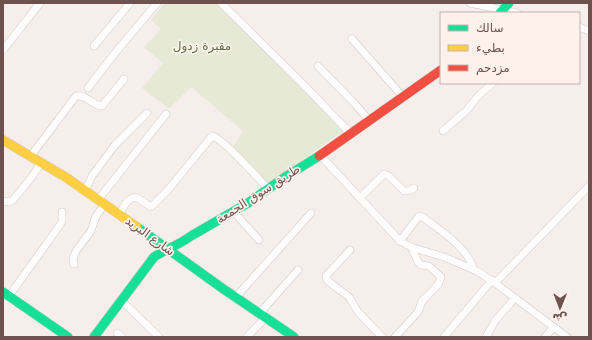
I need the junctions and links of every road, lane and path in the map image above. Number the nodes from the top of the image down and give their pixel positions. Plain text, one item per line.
1 (40, 3) edge
2 (130, 3) edge
3 (157, 3) edge
4 (221, 3) edge
5 (470, 3) edge
6 (504, 9) edge
7 (514, 12) edge
8 (352, 39) dead end
9 (94, 46) dead end
10 (3, 50) edge
11 (318, 66) dead end
12 (440, 71) edge
13 (124, 79) dead end
14 (492, 84) edge
15 (88, 88) dead end
16 (403, 97) junction
17 (147, 113) dead end
18 (166, 114) dead end
19 (369, 120) junction
20 (443, 131) dead end
21 (350, 133) junction
22 (3, 140) edge
23 (320, 155) junction
24 (30, 156) junction
25 (41, 163) junction
26 (589, 186) edge
27 (414, 188) dead end
28 (269, 189) junction
29 (85, 191) junction
30 (360, 198) junction
31 (3, 201) edge
32 (101, 202) junction
33 (233, 211) junction
34 (62, 212) dead end
35 (311, 213) dead end
36 (120, 214) junction
37 (260, 240) dead end
38 (400, 241) junction
39 (411, 247) junction
40 (168, 249) junction
41 (350, 250) dead end
42 (74, 264) dead end
43 (298, 270) dead end
44 (474, 270) junction
45 (493, 281) junction
46 (6, 294) edge
47 (235, 298) junction
48 (515, 298) junction
49 (120, 300) junction
50 (262, 316) junction
51 (554, 327) junction
52 (68, 337) edge
53 (94, 337) edge
54 (159, 337) edge
55 (247, 337) edge
56 (294, 337) edge
57 (382, 337) edge
58 (395, 337) edge
59 (444, 337) edge
60 (486, 337) edge
61 (545, 337) edge
62 (567, 337) edge

1 - 10 street
2 - 9 street
3 - 15 street
4 - 21 street
5 - 6 street
6 - 7 street
8 - 16 street
11 - 19 street
12 - 16 street, طريق سوق الجمعة
13 - 24 street
14 - 20 street
16 - 19 street, طريق سوق الجمعة
17 - 29 street
18 - 32 street
19 - 21 street, طريق سوق الجمعة
21 - 23 street, طريق سوق الجمعة
22 - 24 street, شارع البريد
23 - 28 street, طريق سوق الجمعة
23 - 30 street
24 - 25 street, شارع البريد
25 - 29 street, شارع البريد
25 - 31 street
26 - 45 street
27 - 30 street
28 - 33 street, طريق سوق الجمعة
28 - 36 street
29 - 32 street, شارع البريد
30 - 38 street
32 - 36 street, شارع البريد
32 - 42 street
33 - 37 street
33 - 40 street, طريق سوق الجمعة
34 - 46 street
35 - 47 street
36 - 40 street, شارع البريد
38 - 39 street
38 - 44 street
39 - 44 street
39 - 58 street
40 - 47 street, شارع البريد
40 - 49 street, طريق سوق الجمعة
41 - 57 street
43 - 50 street
44 - 45 street
45 - 48 street
45 - 59 street
46 - 52 street
47 - 50 street, شارع البريد
48 - 51 street
48 - 60 street
49 - 53 street, طريق سوق الجمعة
49 - 54 street
50 - 55 street
50 - 56 street, شارع البريد
51 - 61 street
51 - 62 street

